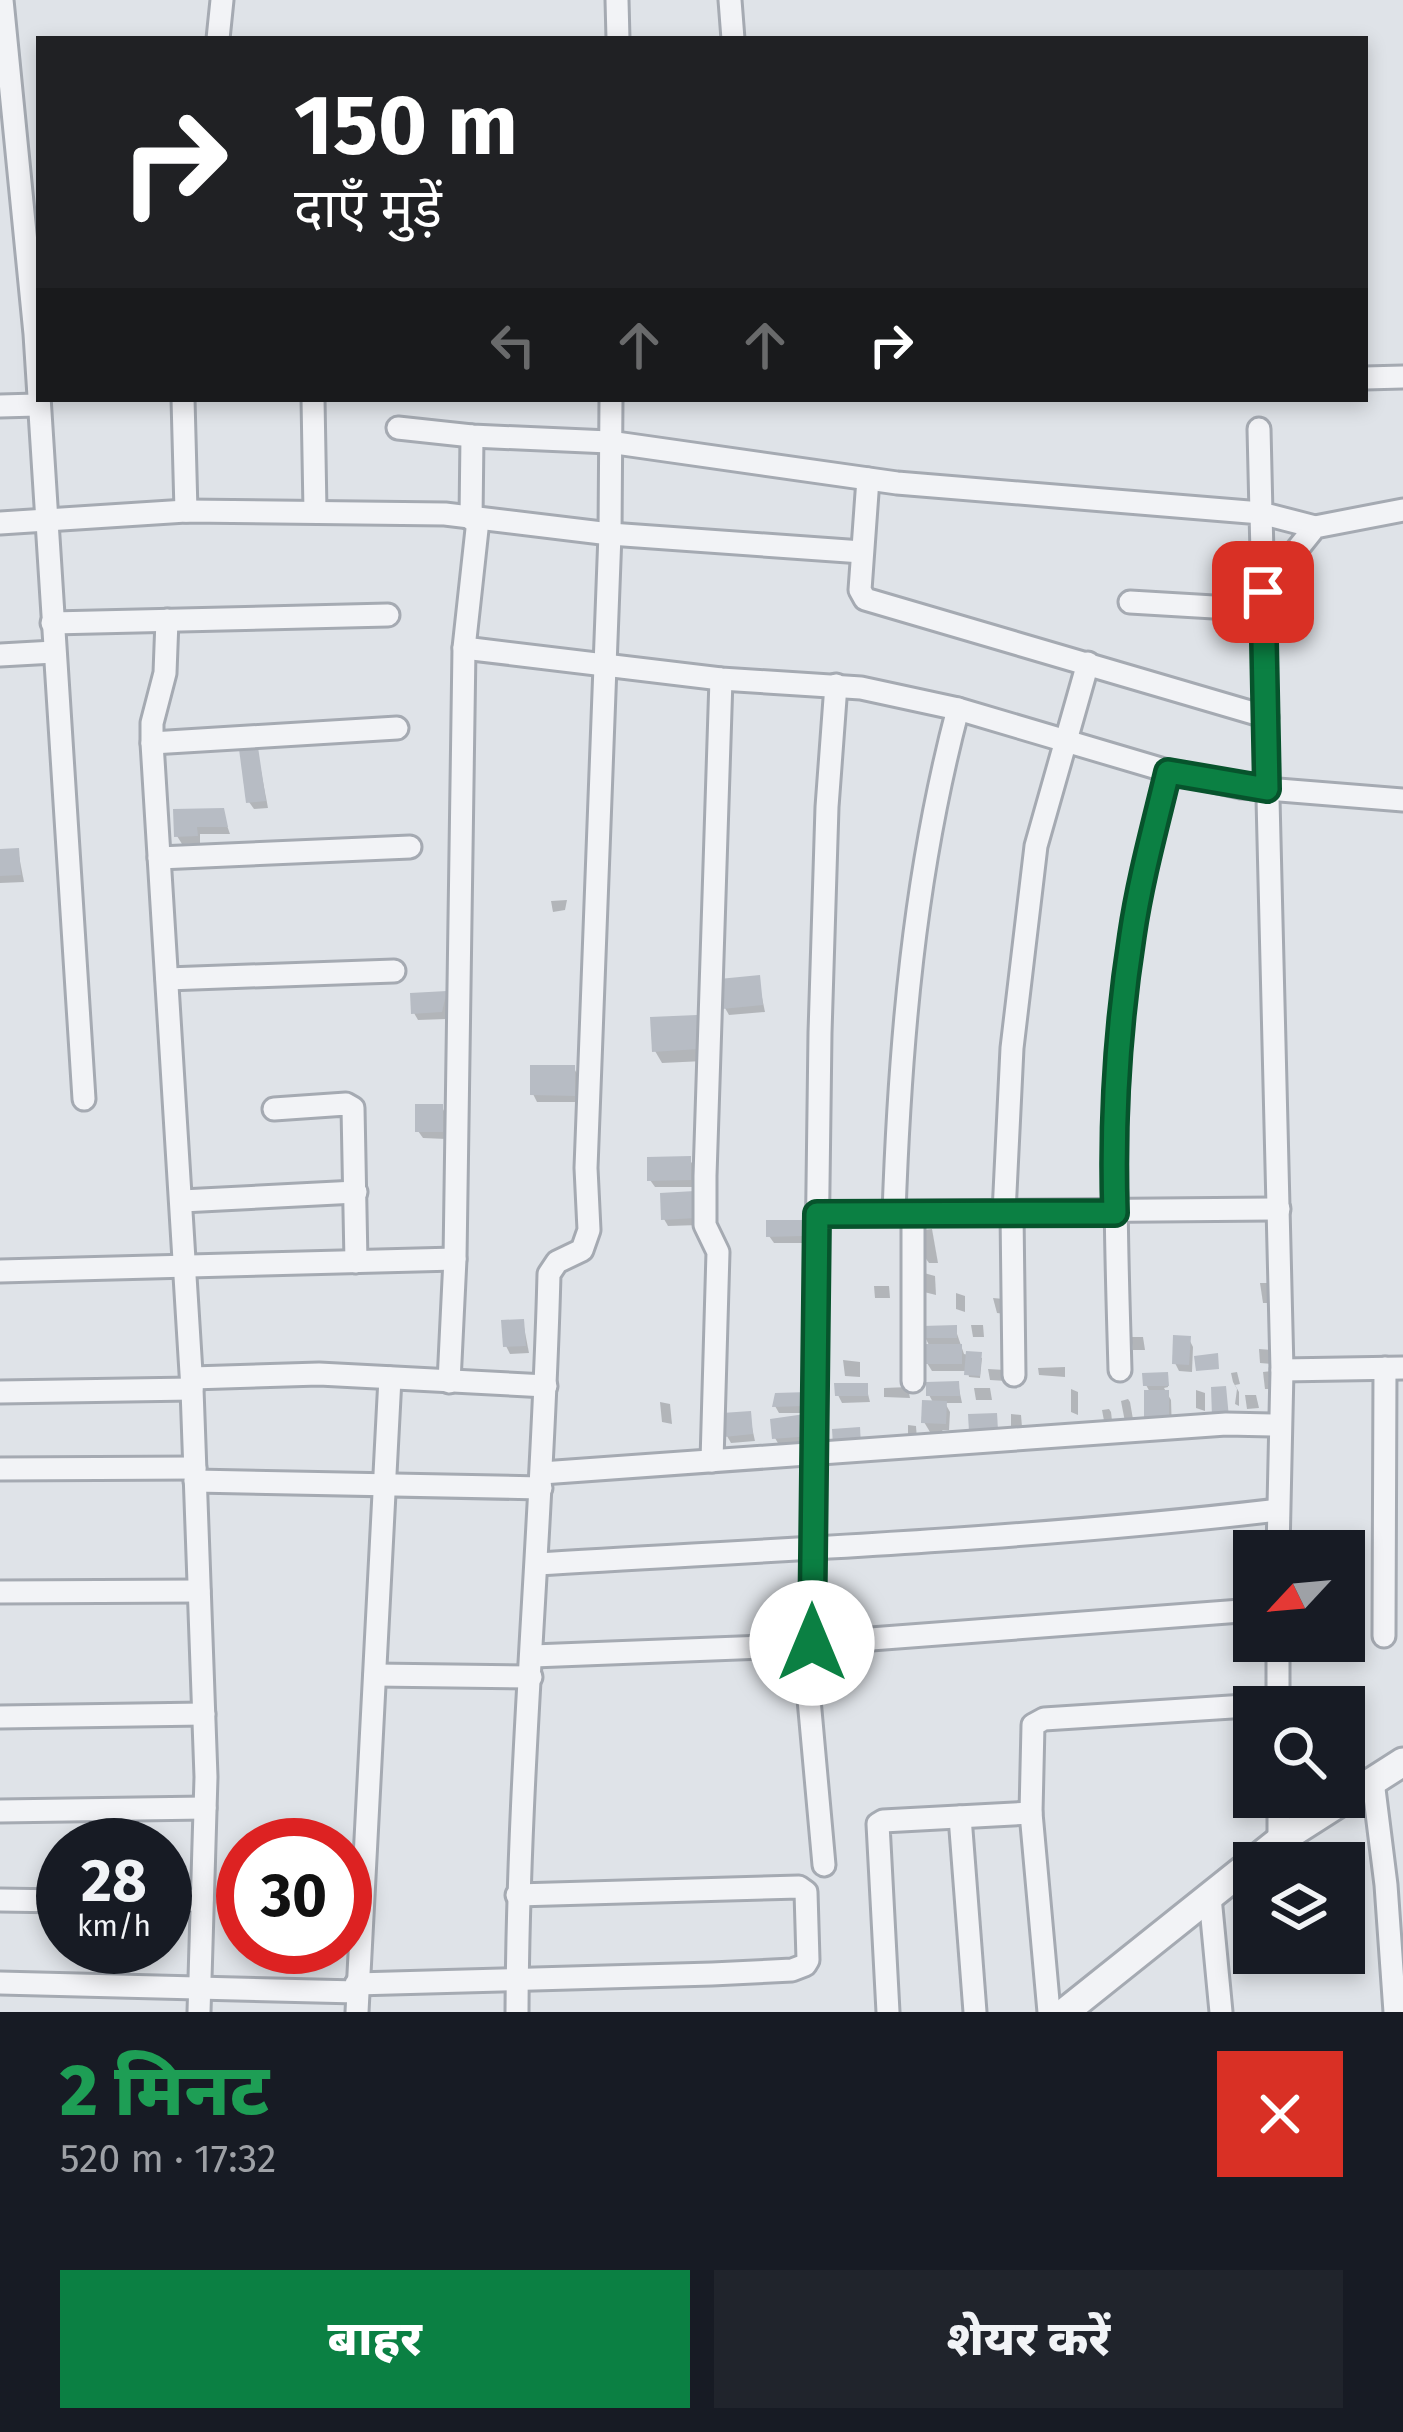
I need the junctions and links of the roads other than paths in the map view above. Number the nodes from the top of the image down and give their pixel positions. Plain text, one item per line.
1 (2, 0) edge
2 (222, 0) edge
3 (617, 0) edge
4 (730, 0) edge
5 (218, 36) edge
6 (617, 36) edge
7 (733, 36) edge
8 (30, 205) edge
9 (33, 243) edge
10 (36, 311) edge
11 (1403, 377) edge
12 (1368, 378) edge
13 (38, 402) edge
14 (183, 402) edge
15 (314, 402) edge
16 (611, 402) edge
17 (38, 405) junction
18 (0, 406) edge
19 (398, 428) dead end
20 (1259, 429) dead end
21 (472, 436) junction
22 (609, 442) junction
23 (868, 479) junction
24 (1403, 510) edge
25 (315, 511) junction
26 (186, 512) junction
27 (1261, 513) junction
28 (475, 519) junction
29 (44, 522) junction
30 (0, 523) edge
31 (1315, 527) junction
32 (610, 534) junction
33 (862, 552) junction
34 (1264, 601) junction
35 (1130, 602) dead end
36 (388, 615) dead end
37 (167, 620) junction
38 (52, 623) junction
39 (464, 648) junction
40 (54, 652) junction
41 (0, 655) edge
42 (1088, 663) junction
43 (604, 667) junction
44 (721, 679) junction
45 (836, 685) junction
46 (958, 709) junction
47 (1267, 717) junction
48 (397, 728) dead end
49 (1065, 742) junction
50 (152, 743) junction
51 (1168, 772) junction
52 (1267, 789) junction
53 (1403, 800) edge
54 (410, 847) dead end
55 (159, 858) junction
56 (394, 971) dead end
57 (167, 979) junction
58 (85, 1099) dead end
59 (274, 1109) dead end
60 (356, 1192) junction
61 (182, 1201) junction
62 (1279, 1209) junction
63 (904, 1213) junction
64 (1115, 1213) junction
65 (817, 1214) junction
66 (1008, 1214) junction
67 (455, 1259) junction
68 (356, 1262) junction
69 (186, 1267) junction
70 (0, 1271) edge
71 (1394, 1368) edge
72 (1120, 1370) dead end
73 (1282, 1370) junction
74 (1014, 1375) dead end
75 (390, 1378) junction
76 (914, 1381) dead end
77 (448, 1382) junction
78 (192, 1384) junction
79 (546, 1386) junction
80 (0, 1392) edge
81 (1278, 1425) junction
82 (814, 1453) junction
83 (712, 1461) junction
84 (0, 1469) edge
85 (195, 1475) junction
86 (542, 1480) junction
87 (384, 1483) junction
88 (1278, 1510) junction
89 (1278, 1530) edge
90 (812, 1549) junction
91 (537, 1564) junction
92 (199, 1591) junction
93 (0, 1592) edge
94 (1233, 1612) edge
95 (1384, 1636) dead end
96 (808, 1644) junction
97 (532, 1666) junction
98 (375, 1675) junction
99 (1233, 1709) edge
100 (204, 1714) junction
101 (0, 1718) edge
102 (1403, 1762) edge
103 (1373, 1781) junction
104 (205, 1808) junction
105 (0, 1810) edge
106 (1031, 1813) junction
107 (960, 1816) junction
108 (1279, 1818) edge
109 (1280, 1841) junction
110 (824, 1865) dead end
111 (518, 1895) junction
112 (1210, 1897) junction
113 (0, 1900) edge
114 (192, 1900) edge
115 (202, 1900) junction
116 (36, 1901) edge
117 (518, 1978) junction
118 (0, 1984) edge
119 (356, 1996) edge
120 (200, 2001) edge
121 (518, 2012) edge
122 (888, 2012) edge
123 (975, 2012) edge
124 (1048, 2012) edge
125 (1065, 2012) edge
126 (1221, 2012) edge
127 (1395, 2012) edge

1 - 8 street
2 - 5 street
3 - 6 street
4 - 7 street
8 - 9 street
9 - 10 street
11 - 12 street
13 - 17 street
14 - 26 street
15 - 25 street
16 - 22 street
17 - 18 street
17 - 29 street
19 - 21 street
20 - 27 street
21 - 22 street
21 - 28 street
22 - 23 street
22 - 32 street
23 - 27 street
23 - 33 street
24 - 31 street
25 - 26 street
25 - 28 street
26 - 29 street
27 - 31 street
27 - 34 street
28 - 32 street
28 - 39 street
29 - 30 street
29 - 38 street
31 - 34 street
32 - 33 street
32 - 43 street
33 - 42 street
34 - 35 street
34 - 47 street
36 - 37 street
37 - 38 street
37 - 50 street
38 - 40 street
39 - 43 street
39 - 67 street
40 - 41 street
40 - 58 street
42 - 47 street
42 - 49 street
43 - 44 street
43 - 79 street
44 - 45 street
44 - 83 street
45 - 46 street
45 - 65 street
46 - 49 street
46 - 63 street
47 - 52 street
48 - 50 street
49 - 51 street
49 - 66 street
50 - 55 street
51 - 52 street
51 - 64 street
52 - 53 street
52 - 62 street
54 - 55 street
55 - 57 street
56 - 57 street
57 - 61 street
59 - 60 street
60 - 61 street
60 - 68 street
61 - 69 street
62 - 64 street
62 - 73 street
63 - 65 street
63 - 66 street
63 - 76 street
64 - 66 street
64 - 72 street
65 - 82 street
66 - 74 street
67 - 68 street
67 - 77 street
68 - 69 street
69 - 70 street
69 - 78 street
71 - 73 street
71 - 95 street
73 - 81 street
75 - 77 street
75 - 78 street
75 - 87 street
77 - 79 street
78 - 80 street
78 - 85 street
79 - 86 street
81 - 82 street
81 - 88 street
82 - 83 street
82 - 90 street
83 - 86 street
84 - 85 street
85 - 87 street
85 - 92 street
86 - 87 street
86 - 91 street
87 - 98 street
88 - 89 street
88 - 90 street
90 - 91 street
90 - 96 street
91 - 97 street
92 - 93 street
92 - 100 street
94 - 96 street
96 - 97 street
96 - 110 street
97 - 98 street
97 - 111 street
98 - 119 street
99 - 106 street
100 - 101 street
100 - 104 street
102 - 103 street
103 - 109 street
103 - 127 street
104 - 105 street
104 - 115 street
106 - 107 street
106 - 124 street
107 - 122 street
107 - 123 street
108 - 109 street
109 - 112 street
111 - 117 street
111 - 117 street
112 - 125 street
112 - 126 street
113 - 116 street
114 - 115 street
115 - 120 street
117 - 119 street
117 - 121 street
118 - 120 street
119 - 120 street

